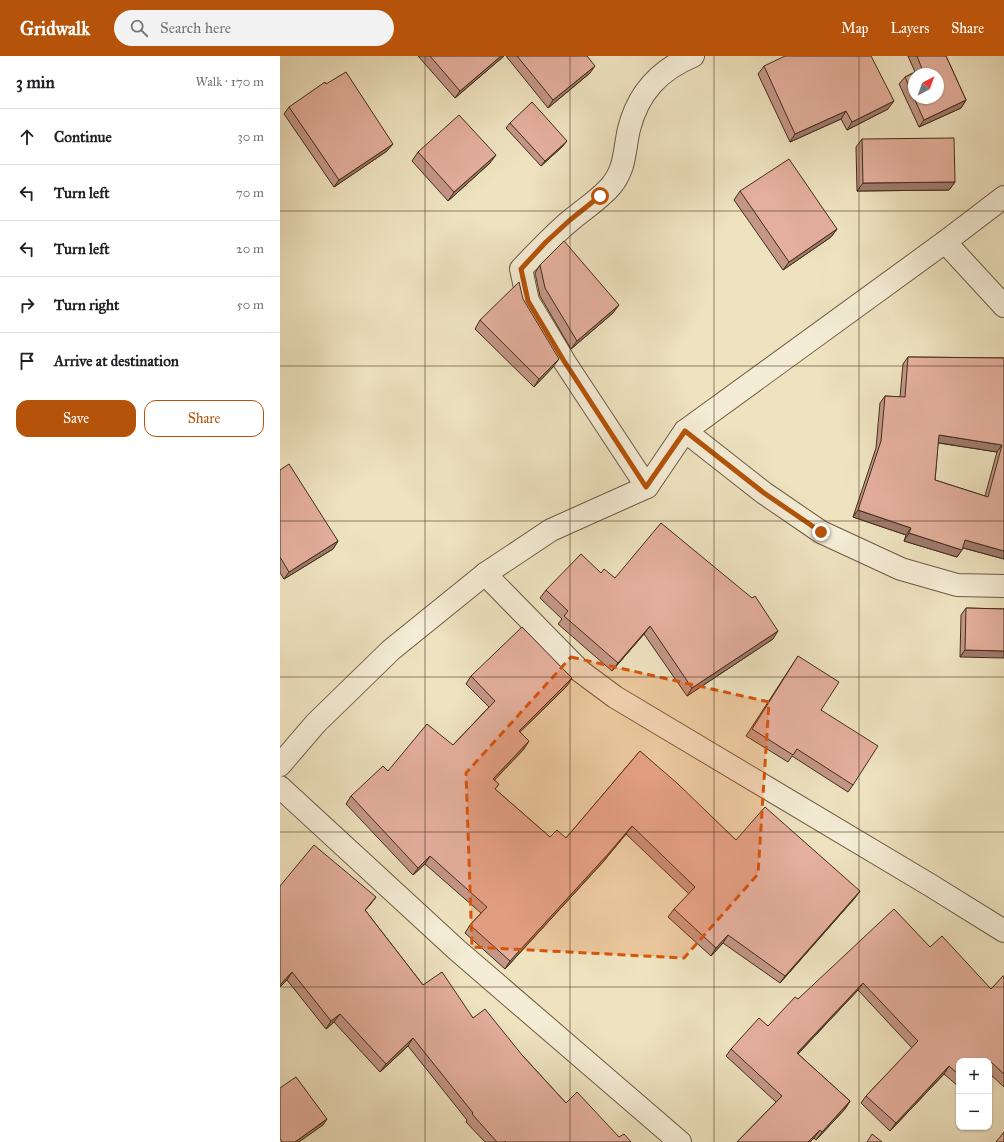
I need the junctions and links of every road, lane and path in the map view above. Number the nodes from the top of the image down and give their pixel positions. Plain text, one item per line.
1 (693, 56) edge
2 (1004, 197) edge
3 (945, 242) junction
4 (1004, 306) edge
5 (685, 431) junction
6 (646, 487) junction
7 (485, 574) junction
8 (1004, 586) edge
9 (280, 765) edge
10 (280, 787) edge
11 (1004, 931) edge
12 (680, 1142) edge

1 - 6 street
2 - 3 street
3 - 4 street
3 - 5 street
5 - 6 street
5 - 8 street
6 - 7 street
7 - 9 street
7 - 11 street
10 - 12 street

